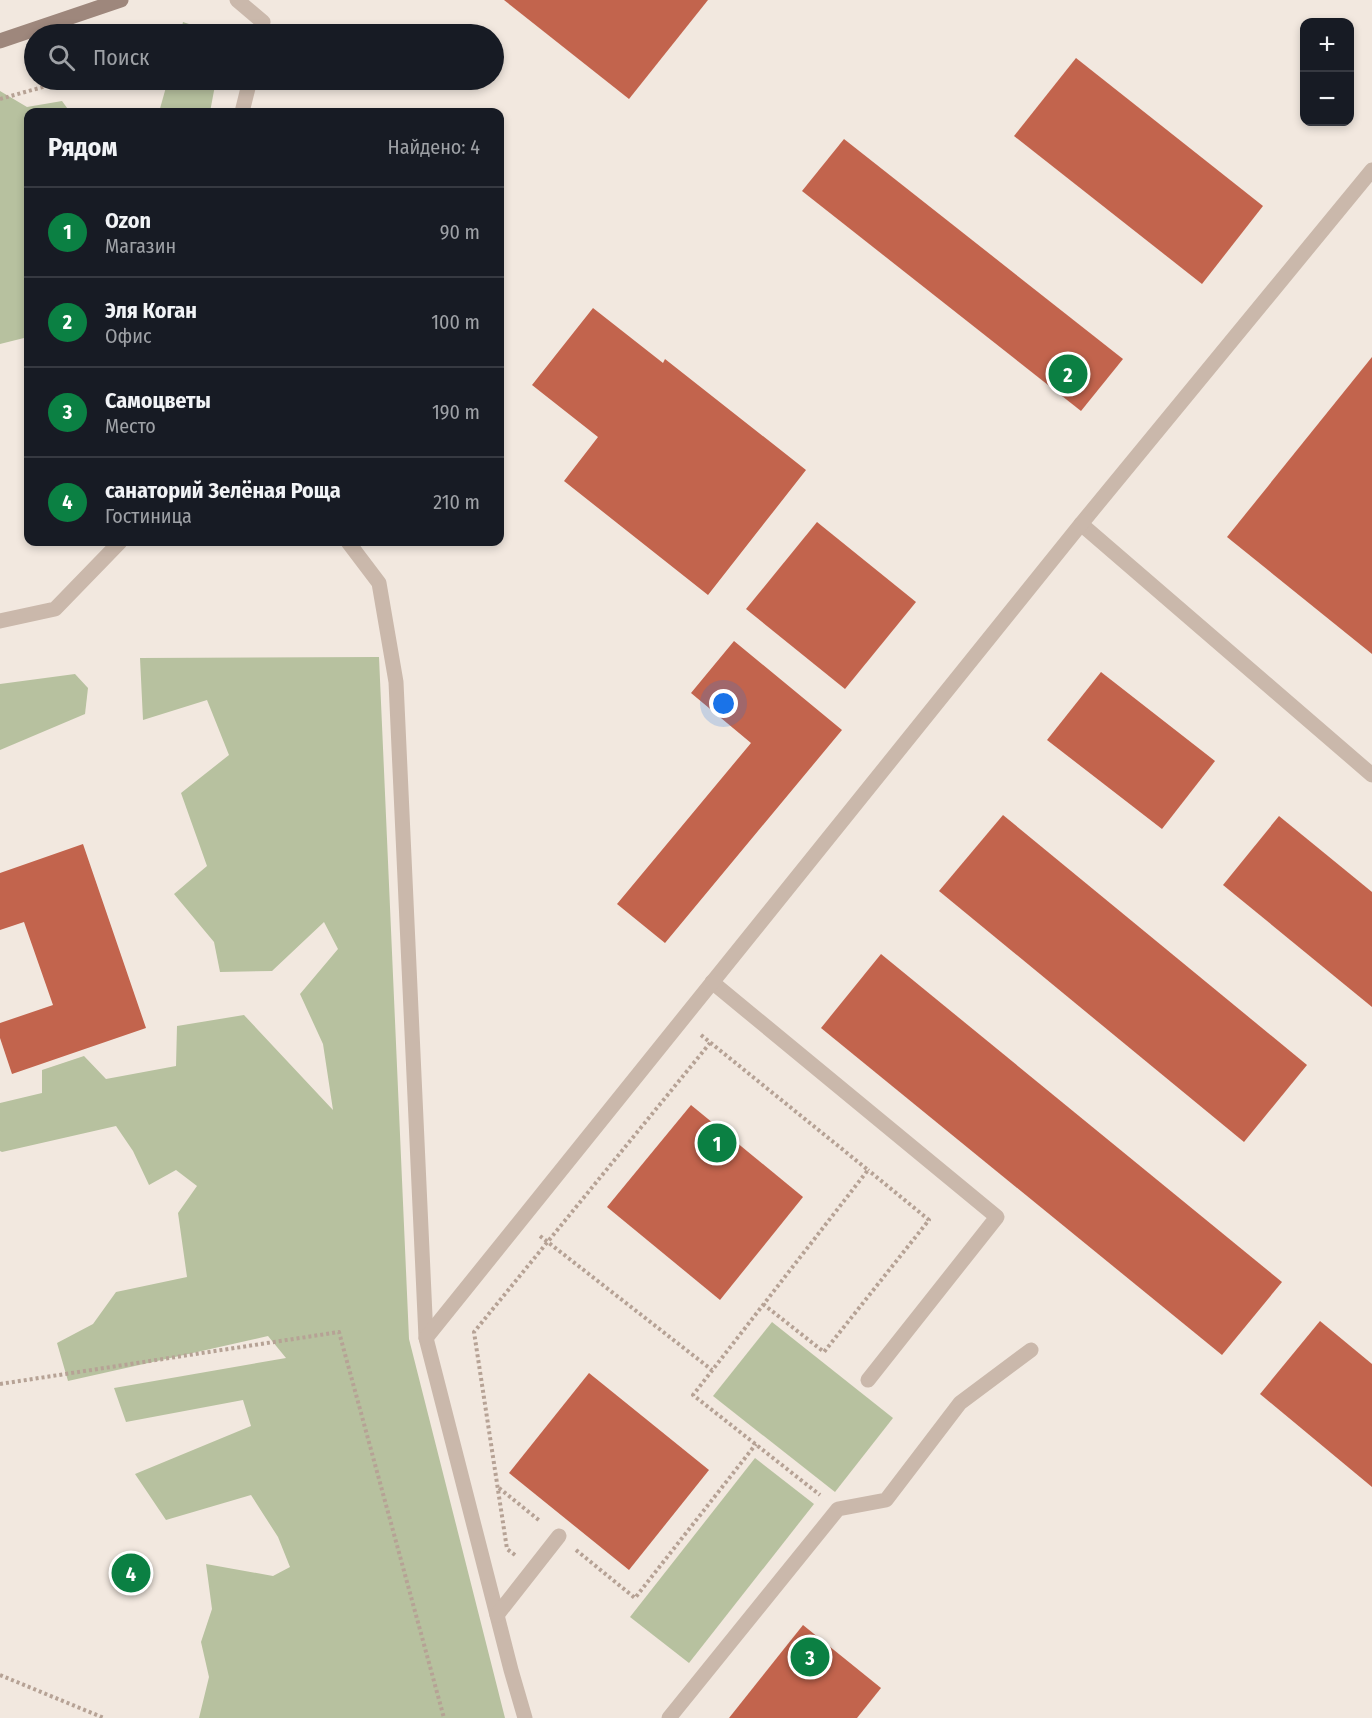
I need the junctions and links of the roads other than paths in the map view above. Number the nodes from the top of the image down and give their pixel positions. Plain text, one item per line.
1 (121, 0) edge
2 (237, 0) edge
3 (50, 24) edge
4 (262, 24) edge
5 (24, 33) edge
6 (0, 41) edge
7 (248, 90) edge
8 (243, 108) edge
9 (1372, 170) edge
10 (1081, 524) junction
11 (116, 546) edge
12 (351, 546) edge
13 (0, 621) edge
14 (1372, 775) edge
15 (712, 981) junction
16 (426, 1338) junction
17 (1031, 1350) dead end
18 (868, 1380) dead end
19 (559, 1536) road end
20 (497, 1615) junction
21 (525, 1718) edge
22 (669, 1718) edge

1 - 3 street
2 - 4 street
5 - 6 street
7 - 8 street
9 - 10 street
10 - 14 street
10 - 15 street
11 - 13 street
12 - 16 street
15 - 16 street
15 - 18 street
16 - 20 street
17 - 22 street
19 - 20 street
20 - 21 street

